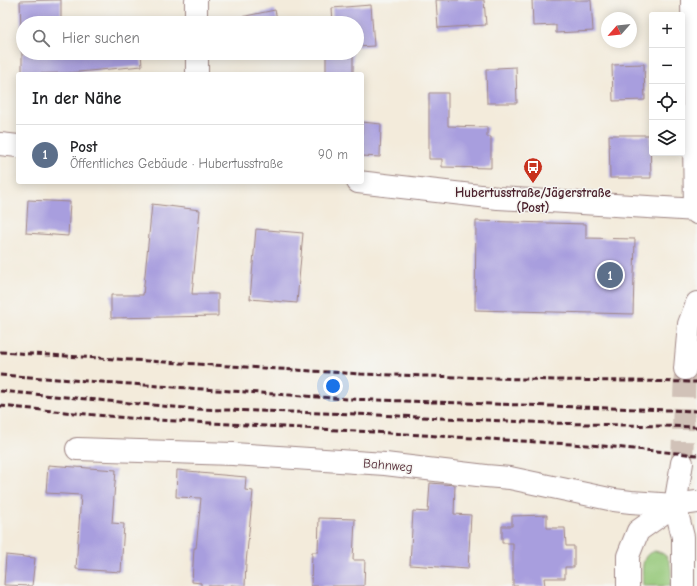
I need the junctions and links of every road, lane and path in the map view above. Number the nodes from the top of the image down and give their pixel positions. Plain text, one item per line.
1 (196, 0) edge
2 (692, 0) edge
3 (196, 16) edge
4 (197, 60) edge
5 (197, 72) edge
6 (0, 144) edge
7 (16, 146) edge
8 (364, 183) edge
9 (696, 212) edge
10 (697, 303) edge
11 (685, 369) tunnel mouth
12 (77, 449) dead end
13 (682, 463) tunnel mouth
14 (697, 502) edge
15 (675, 505) junction
16 (628, 586) edge
17 (683, 586) edge

1 - 3 street
2 - 9 street
4 - 5 street
6 - 7 street
8 - 9 street
10 - 11 street
12 - 15 street, Bahnweg
13 - 15 street
14 - 15 street, Bahnweg
15 - 16 street
15 - 17 street

